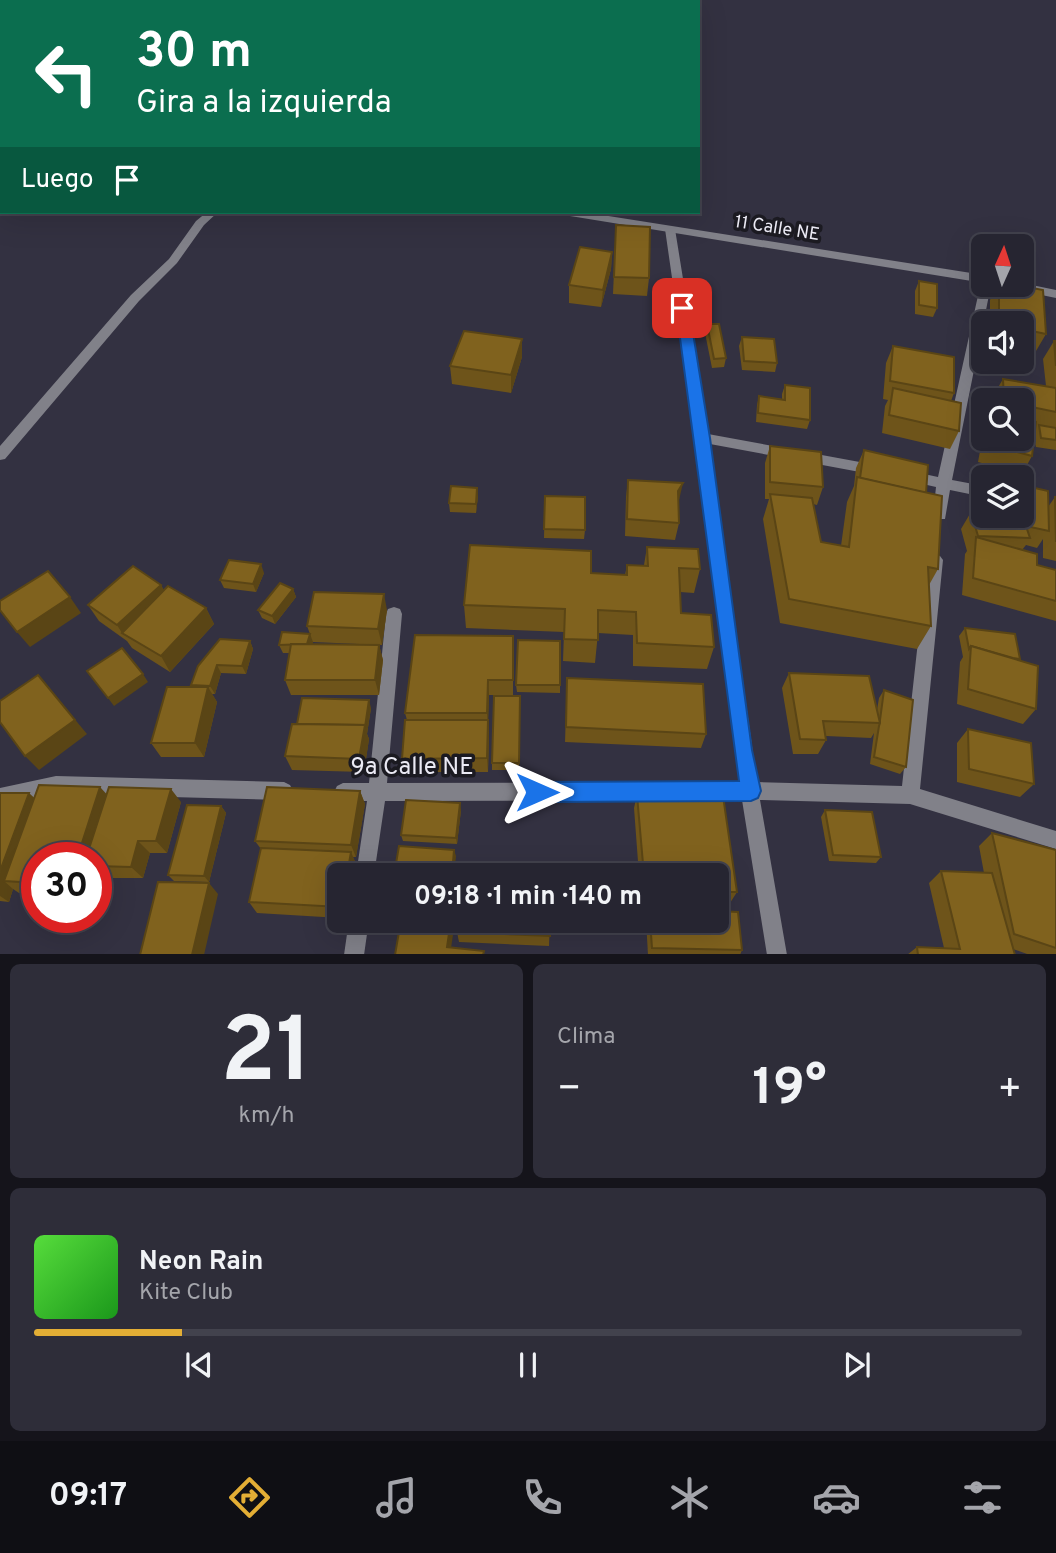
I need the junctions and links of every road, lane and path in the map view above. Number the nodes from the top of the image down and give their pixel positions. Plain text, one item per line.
1 (211, 214) edge
2 (576, 214) edge
3 (670, 229) junction
4 (971, 277) edge
5 (1034, 289) edge
6 (1056, 294) edge
7 (982, 298) edge
8 (702, 438) junction
9 (0, 455) edge
10 (944, 482) junction
11 (971, 489) edge
12 (394, 614) dead end
13 (751, 791) junction
14 (377, 793) junction
15 (910, 795) junction
16 (0, 797) edge
17 (1056, 840) edge
18 (367, 863) edge
19 (357, 933) edge
20 (354, 954) edge
21 (777, 954) edge

1 - 9 street
2 - 3 street, 11 Calle NE
3 - 4 street, 11 Calle NE
3 - 8 street
5 - 6 street
7 - 10 street
8 - 10 street
8 - 13 street
10 - 11 street
10 - 15 street
12 - 14 street
13 - 14 street, 9a Calle NE
13 - 15 street, 9a Calle NE
13 - 21 street
14 - 16 street, 9a Calle NE
14 - 18 street
15 - 17 street, 9a Calle NE
19 - 20 street

